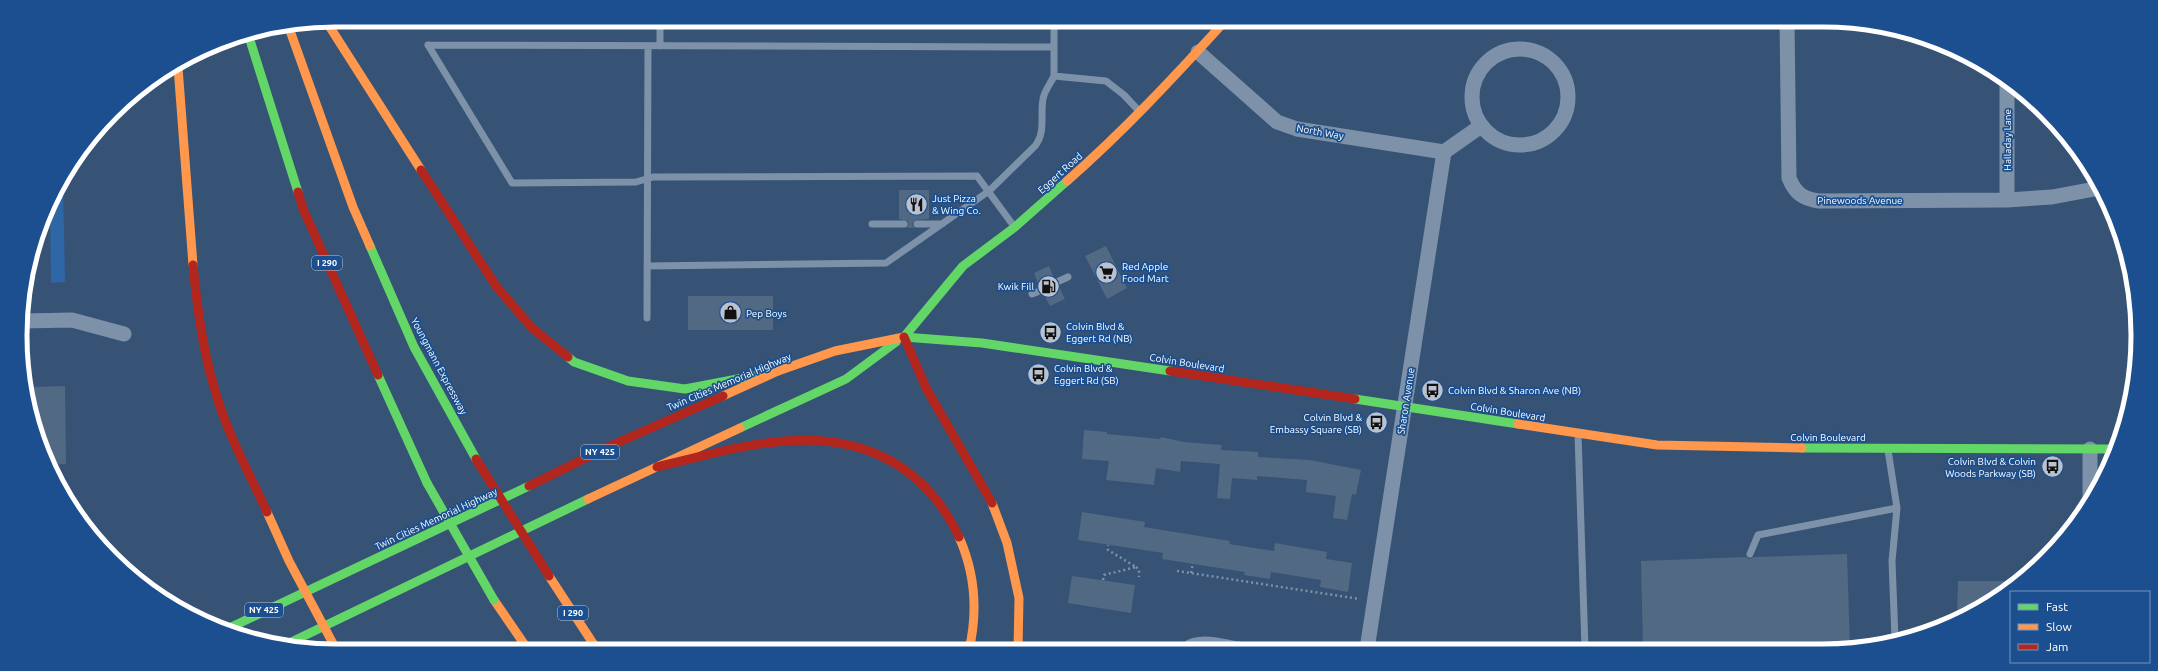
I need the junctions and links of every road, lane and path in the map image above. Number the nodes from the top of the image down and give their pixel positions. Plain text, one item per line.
1 (330, 27) edge
2 (660, 27) edge
3 (1054, 27) edge
4 (1220, 27) edge
5 (1787, 27) edge
6 (290, 31) edge
7 (250, 40) edge
8 (648, 46) junction
9 (660, 46) junction
10 (1054, 47) junction
11 (1198, 52) junction
12 (178, 70) edge
13 (1054, 76) junction
14 (2007, 89) edge
15 (1140, 112) junction
16 (1482, 126) junction
17 (1444, 152) junction
18 (647, 179) junction
19 (2094, 189) edge
20 (989, 191) junction
21 (2008, 200) junction
22 (872, 224) dead end
23 (904, 224) dead end
24 (917, 224) dead end
25 (942, 224) junction
26 (1015, 227) junction
27 (647, 266) junction
28 (1068, 277) dead end
29 (1057, 282) dead end
30 (1042, 290) dead end
31 (1032, 294) dead end
32 (647, 318) dead end
33 (28, 321) edge
34 (124, 334) dead end
35 (904, 337) junction
36 (778, 370) junction
37 (1405, 407) junction
38 (1578, 434) junction
39 (1888, 448) junction
40 (2090, 449) junction
41 (2110, 449) edge
42 (657, 467) junction
43 (2090, 490) edge
44 (1897, 508) junction
45 (1108, 545) dead end
46 (1750, 554) dead end
47 (1193, 564) dead end
48 (1136, 567) junction
49 (1177, 571) dead end
50 (1191, 573) junction
51 (1138, 577) dead end
52 (1103, 580) dead end
53 (304, 591) junction
54 (1361, 599) dead end
55 (324, 626) junction
56 (232, 627) edge
57 (1895, 635) edge
58 (294, 641) edge
59 (333, 644) edge
60 (524, 644) edge
61 (594, 644) edge
62 (970, 644) edge
63 (1018, 644) edge
64 (1368, 644) edge
65 (1585, 644) edge

1 - 36 main road
2 - 9 lane
3 - 10 lane
4 - 11 main road, Eggert Road
5 - 21 street, Pinewoods Avenue
6 - 61 main road, Youngmann Expressway / I 290, bridge
7 - 60 main road, I 290, bridge
8 - 9 lane
8 - 18 lane
8 - 18 lane
9 - 10 lane
10 - 13 lane
11 - 15 main road, Eggert Road
11 - 17 street, North Way
12 - 53 main road
13 - 15 lane
13 - 20 lane
14 - 21 street, Halladay Lane
15 - 26 main road, Eggert Road
16 - 16 street
16 - 17 street
17 - 37 street, Sharon Avenue
18 - 20 lane
18 - 27 lane
19 - 21 street, Pinewoods Avenue
20 - 25 lane
20 - 26 lane
22 - 23 lane
24 - 25 lane
25 - 27 lane
26 - 35 main road, Eggert Road
27 - 32 lane
28 - 29 lane
30 - 31 lane
33 - 34 street
35 - 36 main road, Twin Cities Memorial Highway / NY 425
35 - 37 main road, Colvin Boulevard
35 - 42 main road
35 - 63 main road
36 - 53 main road, Twin Cities Memorial Highway / NY 425
37 - 38 main road, Colvin Boulevard
37 - 64 street, Sharon Avenue
38 - 39 main road, Colvin Boulevard
38 - 65 lane
39 - 40 main road, Colvin Boulevard
39 - 44 lane
40 - 41 main road, Colvin Boulevard
40 - 43 street
42 - 55 main road
42 - 62 main road
44 - 46 lane
44 - 57 lane
45 - 48 path
47 - 50 path
48 - 51 path
48 - 52 path
49 - 50 path
50 - 54 path
53 - 55 main road
53 - 56 main road, Twin Cities Memorial Highway / NY 425
55 - 58 main road
55 - 59 main road

